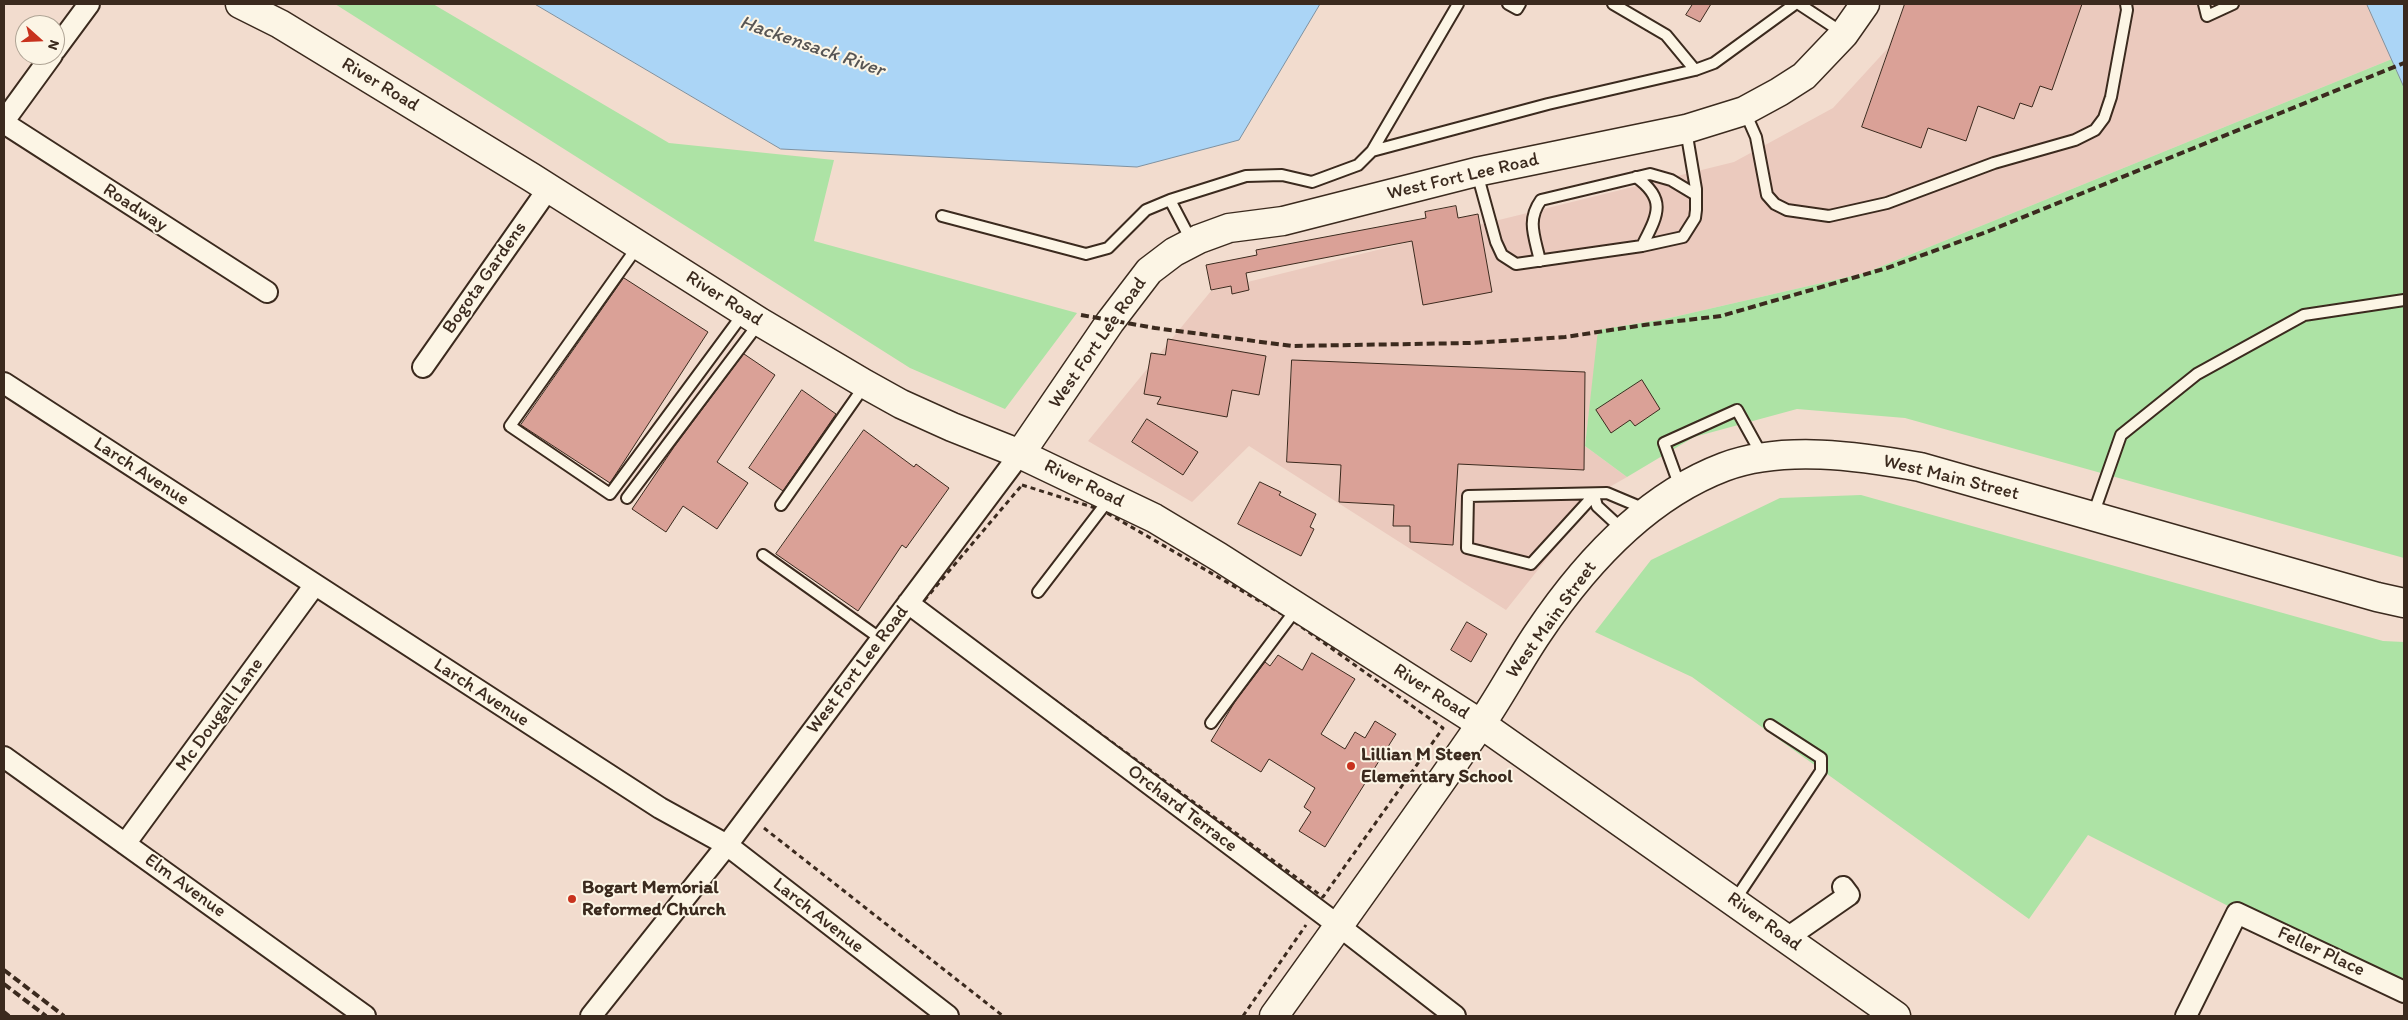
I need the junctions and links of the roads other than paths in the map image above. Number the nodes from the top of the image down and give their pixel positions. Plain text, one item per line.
1 (89, 4) edge
2 (240, 4) edge
3 (1458, 4) edge
4 (1508, 4) edge
5 (1520, 4) edge
6 (1613, 4) edge
7 (1795, 4) edge
8 (1799, 4) edge
9 (1865, 4) edge
10 (2126, 4) edge
11 (2204, 4) edge
12 (2232, 4) edge
13 (1844, 34) junction
14 (65, 36) edge
15 (45, 65) edge
16 (1695, 70) junction
17 (1744, 111) junction
18 (4, 122) edge
19 (1686, 129) junction
20 (1372, 151) junction
21 (1476, 172) junction
22 (1636, 177) junction
23 (548, 189) junction
24 (1696, 195) junction
25 (1170, 200) junction
26 (942, 216) dead end
27 (1192, 242) junction
28 (639, 246) junction
29 (1642, 246) junction
30 (1540, 261) junction
31 (267, 292) dead end
32 (2404, 300) edge
33 (752, 317) junction
34 (423, 367) dead end
35 (4, 383) edge
36 (865, 384) junction
37 (1020, 454) junction
38 (1764, 458) junction
39 (1681, 490) junction
40 (1594, 495) junction
41 (627, 498) dead end
42 (1106, 503) junction
43 (781, 505) dead end
44 (1648, 510) junction
45 (2092, 516) junction
46 (1624, 530) junction
47 (763, 555) dead end
48 (314, 586) junction
49 (1038, 592) dead end
50 (908, 603) junction
51 (2404, 603) edge
52 (1293, 612) junction
53 (881, 639) junction
54 (1211, 723) dead end
55 (1481, 724) junction
56 (1770, 725) dead end
57 (4, 757) edge
58 (125, 844) junction
59 (727, 846) junction
60 (1843, 887) dead end
61 (1734, 901) junction
62 (1339, 926) junction
63 (1787, 938) junction
64 (2404, 992) edge
65 (365, 1016) edge
66 (591, 1016) edge
67 (948, 1016) edge
68 (1274, 1016) edge
69 (1456, 1016) edge
70 (1896, 1016) edge
71 (2186, 1016) edge

1 - 14 street
2 - 23 main road, River Road
3 - 20 lane
4 - 5 lane
6 - 16 lane
7 - 16 lane
8 - 13 lane
9 - 13 main road, West Fort Lee Road
10 - 17 lane
11 - 12 lane
13 - 17 main road, West Fort Lee Road
15 - 18 street
16 - 20 lane
17 - 19 main road, West Fort Lee Road
18 - 31 street, Roadway
19 - 21 main road, West Fort Lee Road
19 - 24 lane
20 - 25 lane
21 - 27 main road, West Fort Lee Road
21 - 30 lane
22 - 24 lane
22 - 29 lane
22 - 30 lane
23 - 28 main road, River Road
23 - 34 street, Bogota Gardens
24 - 29 lane
25 - 26 lane
25 - 27 lane
27 - 37 main road, West Fort Lee Road
28 - 33 main road, River Road
28 - 33 lane
29 - 30 lane
32 - 45 lane
33 - 36 main road, River Road
33 - 41 lane
35 - 48 street, Larch Avenue
36 - 37 main road, River Road
36 - 43 lane
37 - 42 main road, River Road
37 - 50 street, West Fort Lee Road
38 - 39 main road, West Main Street
38 - 39 lane
38 - 45 main road, West Main Street
39 - 44 main road, West Main Street
40 - 40 lane
40 - 44 lane
40 - 46 lane
42 - 49 lane
42 - 52 main road, River Road
44 - 46 main road, West Main Street
45 - 51 main road, West Main Street
46 - 55 main road, West Main Street
47 - 53 lane
48 - 58 street, Mc Dougall Lane
48 - 59 street, Larch Avenue
50 - 53 street, West Fort Lee Road
50 - 62 street, Orchard Terrace
52 - 54 lane
52 - 55 main road, River Road
53 - 59 street, West Fort Lee Road
55 - 61 main road, River Road
55 - 62 main road, West Main Street
56 - 61 lane
57 - 58 street, Elm Avenue
58 - 65 street, Elm Avenue
59 - 66 street, West Fort Lee Road
59 - 67 street, Larch Avenue
60 - 63 street
61 - 63 main road, River Road
62 - 68 main road, West Main Street
62 - 69 street, Orchard Terrace
63 - 70 main road, River Road
64 - 71 street, Feller Place

